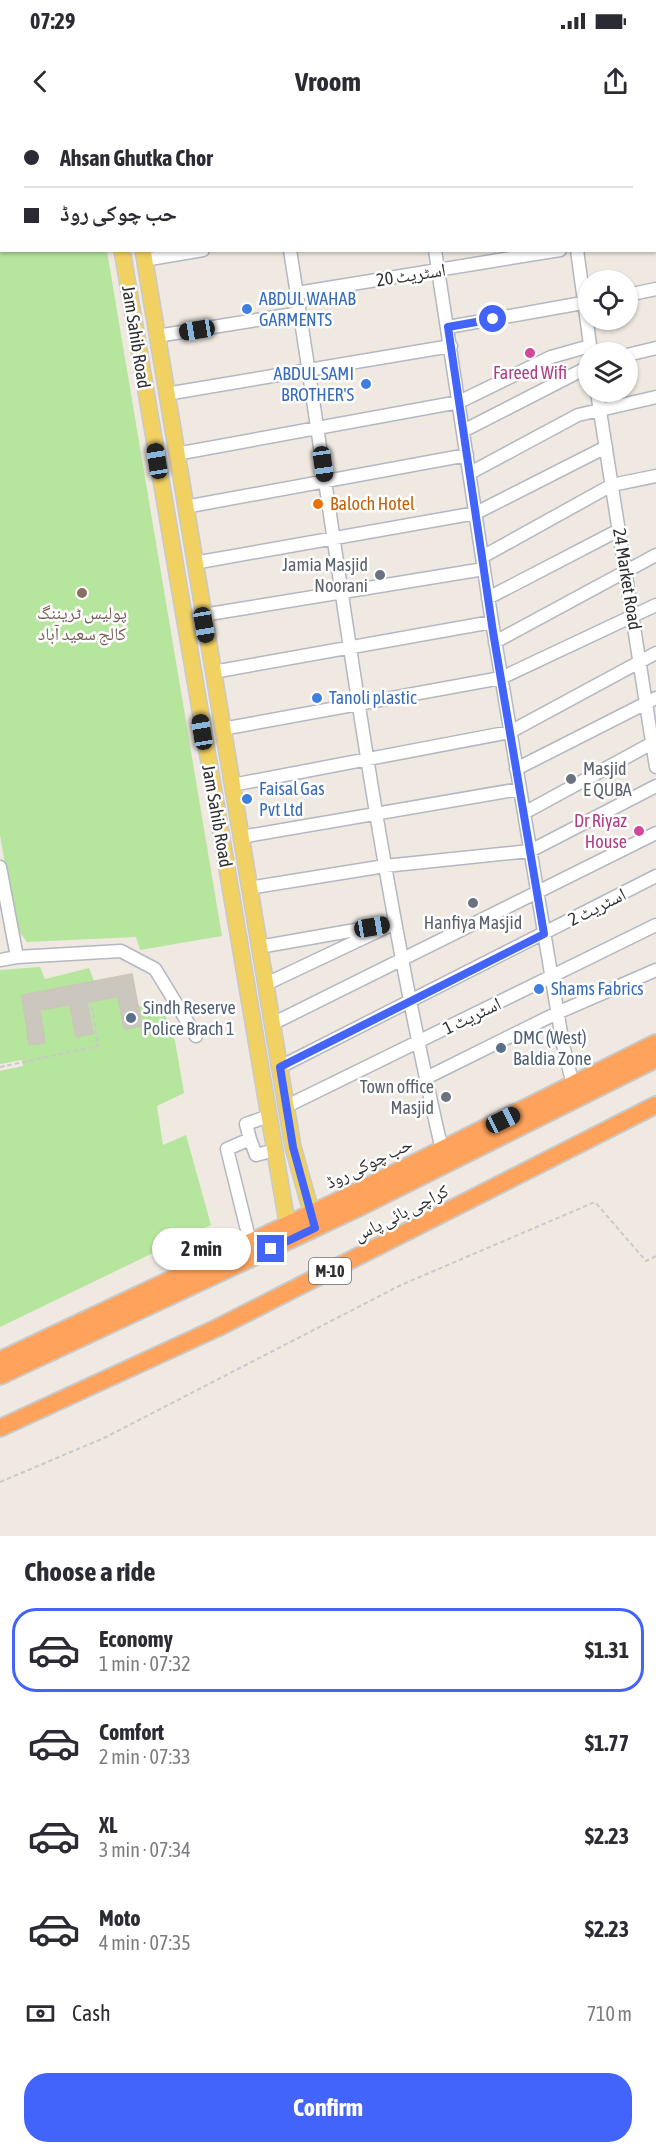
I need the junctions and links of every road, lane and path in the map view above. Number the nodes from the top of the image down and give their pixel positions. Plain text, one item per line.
1 (122, 252) edge
2 (179, 252) edge
3 (290, 252) edge
4 (435, 252) edge
5 (548, 252) edge
6 (577, 252) edge
7 (143, 255) edge
8 (438, 270) junction
9 (580, 270) edge
10 (656, 289) edge
11 (297, 292) junction
12 (638, 293) edge
13 (578, 304) edge
14 (300, 313) junction
15 (448, 327) junction
16 (157, 336) junction
17 (451, 346) junction
18 (656, 348) edge
19 (578, 352) edge
20 (638, 353) edge
21 (309, 370) junction
22 (578, 372) edge
23 (166, 394) junction
24 (656, 397) edge
25 (459, 402) junction
26 (599, 402) edge
27 (600, 409) junction
28 (318, 428) junction
29 (463, 431) junction
30 (606, 447) junction
31 (176, 454) junction
32 (467, 455) junction
33 (470, 473) junction
34 (656, 476) edge
35 (325, 482) junction
36 (612, 485) junction
37 (185, 507) junction
38 (476, 513) junction
39 (619, 530) junction
40 (333, 539) junction
41 (656, 555) edge
42 (194, 563) junction
43 (483, 563) junction
44 (626, 571) junction
45 (341, 593) junction
46 (488, 598) junction
47 (656, 605) edge
48 (203, 615) junction
49 (633, 616) junction
50 (492, 622) junction
51 (495, 642) junction
52 (349, 648) junction
53 (656, 653) edge
54 (640, 662) junction
55 (213, 672) junction
56 (501, 678) junction
57 (651, 701) edge
58 (358, 704) junction
59 (222, 729) junction
60 (510, 732) junction
61 (654, 742) edge
62 (368, 759) junction
63 (656, 767) edge
64 (516, 769) junction
65 (232, 785) junction
66 (656, 786) edge
67 (520, 789) junction
68 (376, 813) junction
69 (524, 813) junction
70 (656, 833) edge
71 (241, 837) junction
72 (530, 851) junction
73 (386, 866) junction
74 (0, 867) edge
75 (656, 876) edge
76 (249, 888) junction
77 (537, 890) junction
78 (395, 923) junction
79 (656, 925) edge
80 (544, 934) junction
81 (259, 947) junction
82 (17, 957) junction
83 (402, 958) junction
84 (0, 960) edge
85 (656, 970) edge
86 (551, 977) junction
87 (266, 984) junction
88 (91, 1001) dead end
89 (411, 1002) junction
90 (557, 1013) junction
91 (272, 1023) junction
92 (196, 1036) dead end
93 (419, 1042) junction
94 (656, 1043) edge
95 (656, 1059) edge
96 (0, 1067) edge
97 (280, 1067) junction
98 (426, 1077) junction
99 (573, 1085) junction
100 (287, 1106) junction
101 (656, 1106) edge
102 (269, 1116) junction
103 (250, 1139) junction
104 (293, 1147) junction
105 (274, 1150) junction
106 (442, 1150) junction
107 (314, 1221) junction
108 (289, 1232) junction
109 (250, 1242) junction
110 (656, 1256) edge
111 (0, 1360) edge
112 (0, 1376) edge
113 (0, 1428) edge
114 (0, 1482) edge

1 - 102 main road, Jam Sahib Road
2 - 7 street
3 - 11 street
4 - 8 street
5 - 8 street, اسٹریٹ 20
6 - 9 street
7 - 16 main road, Jam Sahib Road
8 - 11 street, اسٹریٹ 20
8 - 15 street
10 - 12 street
11 - 14 street
13 - 15 street
14 - 16 street
14 - 21 street
15 - 17 street
16 - 23 main road, Jam Sahib Road
17 - 21 street
17 - 25 street
18 - 20 street
19 - 25 street
21 - 23 street
21 - 28 street
22 - 29 street
23 - 31 main road, Jam Sahib Road
24 - 27 street
25 - 28 street
25 - 29 street
26 - 27 street, 24 Market Road
27 - 30 street, 24 Market Road
27 - 33 street
28 - 31 street
28 - 35 street
29 - 32 street
30 - 36 street, 24 Market Road
30 - 38 street
31 - 37 main road, Jam Sahib Road
32 - 33 street
32 - 35 street
33 - 38 street
34 - 36 street
35 - 37 street
35 - 40 street
36 - 39 street, 24 Market Road
36 - 43 street
37 - 42 main road, Jam Sahib Road
38 - 40 street
38 - 43 street
39 - 44 street, 24 Market Road
39 - 46 street
40 - 42 street
40 - 45 street
41 - 44 street
42 - 48 main road, Jam Sahib Road
43 - 45 street
43 - 46 street
44 - 49 street, 24 Market Road
44 - 51 street
45 - 48 street
45 - 52 street
46 - 50 street
47 - 49 street
48 - 55 main road, Jam Sahib Road
49 - 54 street, 24 Market Road
49 - 56 street
50 - 51 street
50 - 52 street
51 - 56 street
52 - 55 street
52 - 58 street
53 - 54 street
54 - 57 street, 24 Market Road
54 - 60 street
55 - 59 main road, Jam Sahib Road
56 - 58 street
56 - 60 street
57 - 61 street, 24 Market Road
57 - 64 street
58 - 59 street
58 - 62 street
59 - 65 main road, Jam Sahib Road
60 - 62 street
60 - 64 street
61 - 63 street, 24 Market Road
61 - 69 street
62 - 65 street
62 - 68 street
64 - 67 street
65 - 71 main road, Jam Sahib Road
66 - 72 street
67 - 68 street
67 - 69 street
68 - 71 street
68 - 73 street
69 - 72 street
70 - 77 street
71 - 76 main road, Jam Sahib Road
72 - 73 street
72 - 77 street
73 - 76 street
73 - 78 street
74 - 82 street
75 - 80 street, اسٹریٹ 2
76 - 81 main road, Jam Sahib Road
77 - 80 street
77 - 83 street
78 - 81 street
78 - 83 street
78 - 87 street
79 - 86 street, اسٹریٹ 1
80 - 86 street
80 - 89 street, اسٹریٹ 2
81 - 87 main road, Jam Sahib Road
82 - 84 street
82 - 92 street
83 - 89 street
83 - 91 street
85 - 90 street
86 - 90 street
86 - 93 street, اسٹریٹ 1
87 - 91 main road, Jam Sahib Road
88 - 96 path
89 - 93 street
89 - 97 street, اسٹریٹ 2
90 - 98 street
90 - 99 street
91 - 97 main road, Jam Sahib Road
93 - 98 street
93 - 100 street, اسٹریٹ 1
94 - 99 highway, حب چوکی روڈ
95 - 107 highway, حب چوکی روڈ
97 - 100 main road, Jam Sahib Road
98 - 106 street
99 - 106 highway, حب چوکی روڈ
100 - 104 main road, Jam Sahib Road
101 - 113 highway, کراچی بائی پاس / M-10
102 - 103 street
102 - 105 main road, Jam Sahib Road
103 - 105 street
103 - 109 street
104 - 105 main road
104 - 107 main road, Jam Sahib Road
105 - 108 main road, Jam Sahib Road
106 - 107 highway, حب چوکی روڈ
107 - 108 highway, حب چوکی روڈ
108 - 109 highway, حب چوکی روڈ
108 - 112 highway, حب چوکی روڈ
109 - 111 highway, حب چوکی روڈ
110 - 114 path

